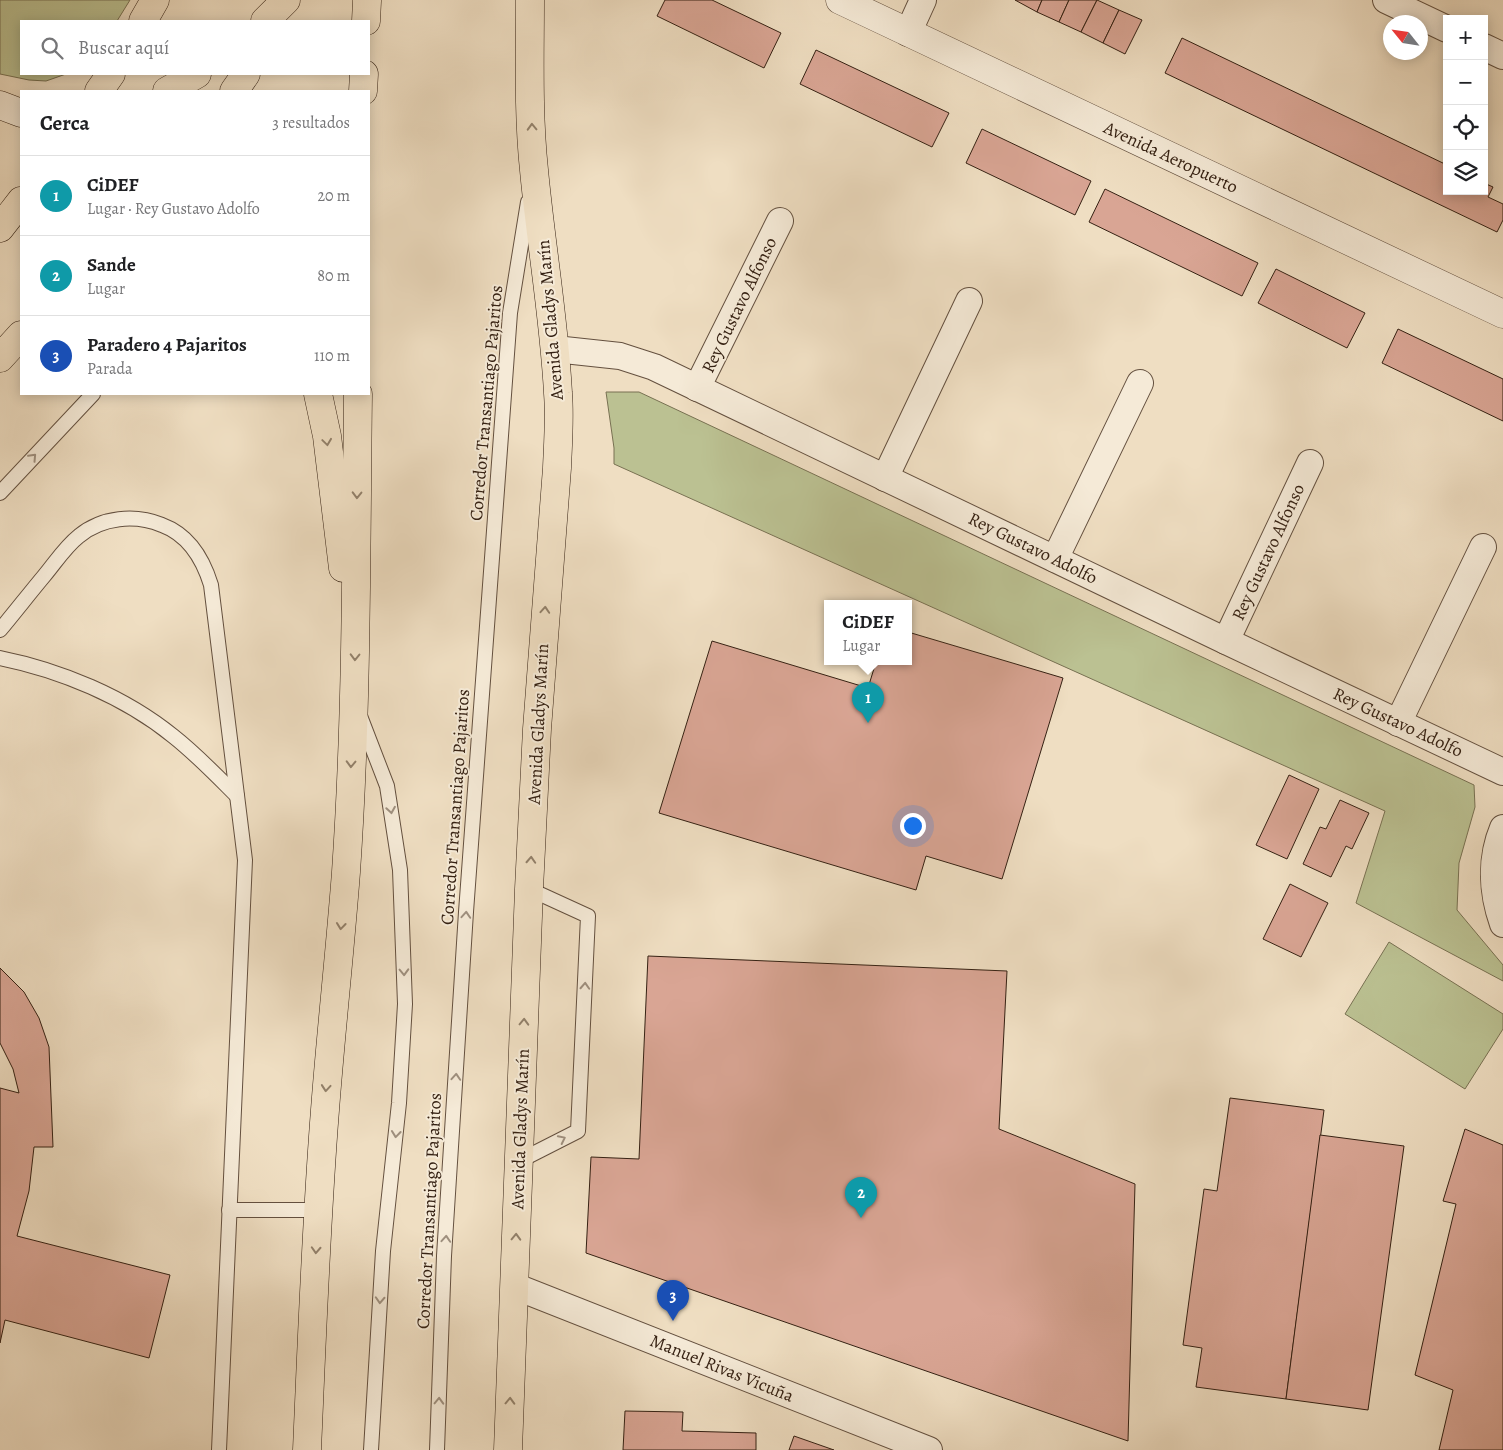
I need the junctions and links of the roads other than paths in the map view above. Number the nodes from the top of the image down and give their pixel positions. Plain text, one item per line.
1 (155, 0) edge
2 (286, 0) edge
3 (297, 0) edge
4 (530, 0) edge
5 (543, 0) edge
6 (840, 0) edge
7 (923, 0) edge
8 (1386, 0) edge
9 (144, 20) edge
10 (266, 20) edge
11 (284, 20) edge
12 (1443, 27) edge
13 (908, 33) junction
14 (1488, 49) edge
15 (1503, 56) edge
16 (110, 75) edge
17 (195, 75) edge
18 (245, 75) edge
19 (364, 75) edge
20 (530, 85) junction
21 (100, 90) edge
22 (169, 90) edge
23 (235, 90) edge
24 (363, 90) edge
25 (0, 105) edge
26 (20, 113) edge
27 (534, 169) junction
28 (20, 202) edge
29 (780, 221) dead end
30 (0, 228) edge
31 (970, 302) dead end
32 (1503, 314) edge
33 (20, 336) edge
34 (555, 349) junction
35 (0, 358) edge
36 (1140, 383) dead end
37 (698, 388) junction
38 (92, 395) edge
39 (318, 395) edge
40 (358, 395) edge
41 (1310, 463) dead end
42 (885, 478) junction
43 (0, 493) edge
44 (1483, 548) dead end
45 (1055, 559) junction
46 (356, 617) junction
47 (0, 630) edge
48 (1226, 641) junction
49 (0, 658) edge
50 (354, 698) junction
51 (1398, 722) junction
52 (1503, 772) edge
53 (237, 796) junction
54 (1503, 828) edge
55 (529, 889) junction
56 (1503, 924) edge
57 (519, 1161) junction
58 (229, 1210) junction
59 (318, 1210) junction
60 (514, 1286) junction
61 (219, 1450) edge
62 (307, 1450) edge
63 (371, 1450) edge
64 (437, 1450) edge
65 (508, 1450) edge
66 (929, 1450) edge

1 - 9 main road
2 - 10 main road
3 - 11 main road
4 - 20 main road, Avenida Gladys Marín
5 - 20 main road
6 - 13 street, Avenida Aeropuerto
7 - 13 street
8 - 12 street
13 - 32 street, Avenida Aeropuerto
14 - 15 street
16 - 21 main road
17 - 22 main road
18 - 23 main road
19 - 24 main road
27 -> 20 main road, Avenida Gladys Marín
25 - 26 street
27 - 34 main road, Avenida Gladys Marín
64 -> 27 lane, Corredor Transantiago Pajaritos
28 - 30 main road
29 - 37 street, Rey Gustavo Alfonso
31 - 42 street
33 - 35 main road
34 - 37 street, Rey Gustavo Adolfo
55 -> 34 main road, Avenida Gladys Marín
36 - 45 street
37 - 42 street, Rey Gustavo Adolfo
43 -> 38 lane
39 -> 46 main road
40 -> 46 main road
41 - 48 street, Rey Gustavo Alfonso
42 - 45 street, Rey Gustavo Adolfo
44 - 51 street
45 - 48 street, Rey Gustavo Adolfo
46 -> 50 main road
47 - 53 lane
48 - 51 street, Rey Gustavo Adolfo
49 - 53 lane
50 -> 59 main road
50 -> 63 lane, Corredor Transantiago Pajaritos
51 - 52 street, Rey Gustavo Adolfo
53 - 58 lane
54 - 56 street
57 -> 55 main road, Avenida Gladys Marín
57 -> 55 lane
60 -> 57 main road, Avenida Gladys Marín
58 - 59 lane
58 - 61 lane
59 -> 62 main road
65 -> 60 main road, Avenida Gladys Marín
60 - 66 street, Manuel Rivas Vicuña

